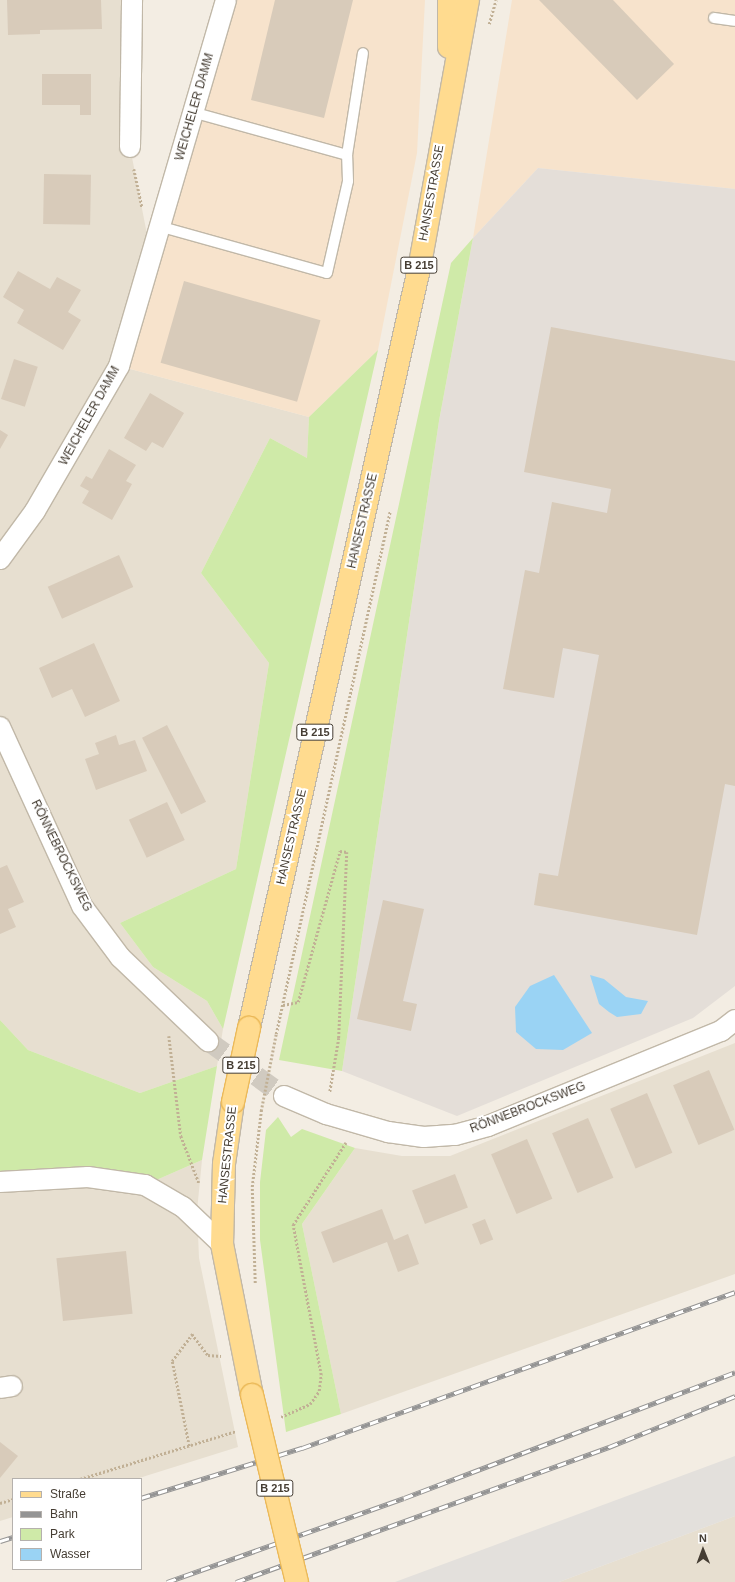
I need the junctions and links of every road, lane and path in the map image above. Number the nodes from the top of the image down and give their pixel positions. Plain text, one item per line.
1 (132, 0) edge
2 (226, 0) edge
3 (449, 0) edge
4 (468, 0) edge
5 (714, 18) dead end
6 (735, 21) edge
7 (363, 53) dead end
8 (449, 94) junction
9 (192, 112) junction
10 (130, 147) joint
11 (347, 155) junction
12 (143, 215) dead end
13 (162, 227) junction
14 (0, 559) edge
15 (0, 727) edge
16 (166, 1004) junction
17 (283, 1005) dead end
18 (730, 1025) edge
19 (276, 1034) dead end
20 (208, 1041) tunnel mouth
21 (284, 1096) tunnel mouth
22 (326, 1114) junction
23 (181, 1136) dead end
24 (0, 1182) edge
25 (222, 1244) junction
26 (256, 1291) dead end
27 (222, 1348) dead end
28 (224, 1356) junction
29 (225, 1363) dead end
30 (188, 1446) dead end
31 (12, 1499) edge
32 (0, 1503) edge
33 (297, 1582) edge

1 - 10 street
2 - 9 street, WEICHELER DAMM
3 - 8 main road, HANSESTRASSE / B 215
4 - 8 main road, HANSESTRASSE / B 215
5 - 6 lane
7 - 11 lane
8 - 25 main road, HANSESTRASSE / B 215, bridge
9 - 11 lane
9 - 13 street, WEICHELER DAMM
10 - 12 path
11 - 13 lane
13 - 14 street, WEICHELER DAMM
15 - 16 street, RÖNNEBROCKSWEG
16 - 20 street, RÖNNEBROCKSWEG
16 - 23 path
17 - 22 path
18 - 22 street, RÖNNEBROCKSWEG
19 - 26 path, bridge
21 - 22 street, RÖNNEBROCKSWEG
24 - 25 street
25 - 33 main road, HANSESTRASSE / B 215, bridge
27 - 28 path
28 - 29 path
28 - 30 path
31 - 32 path

